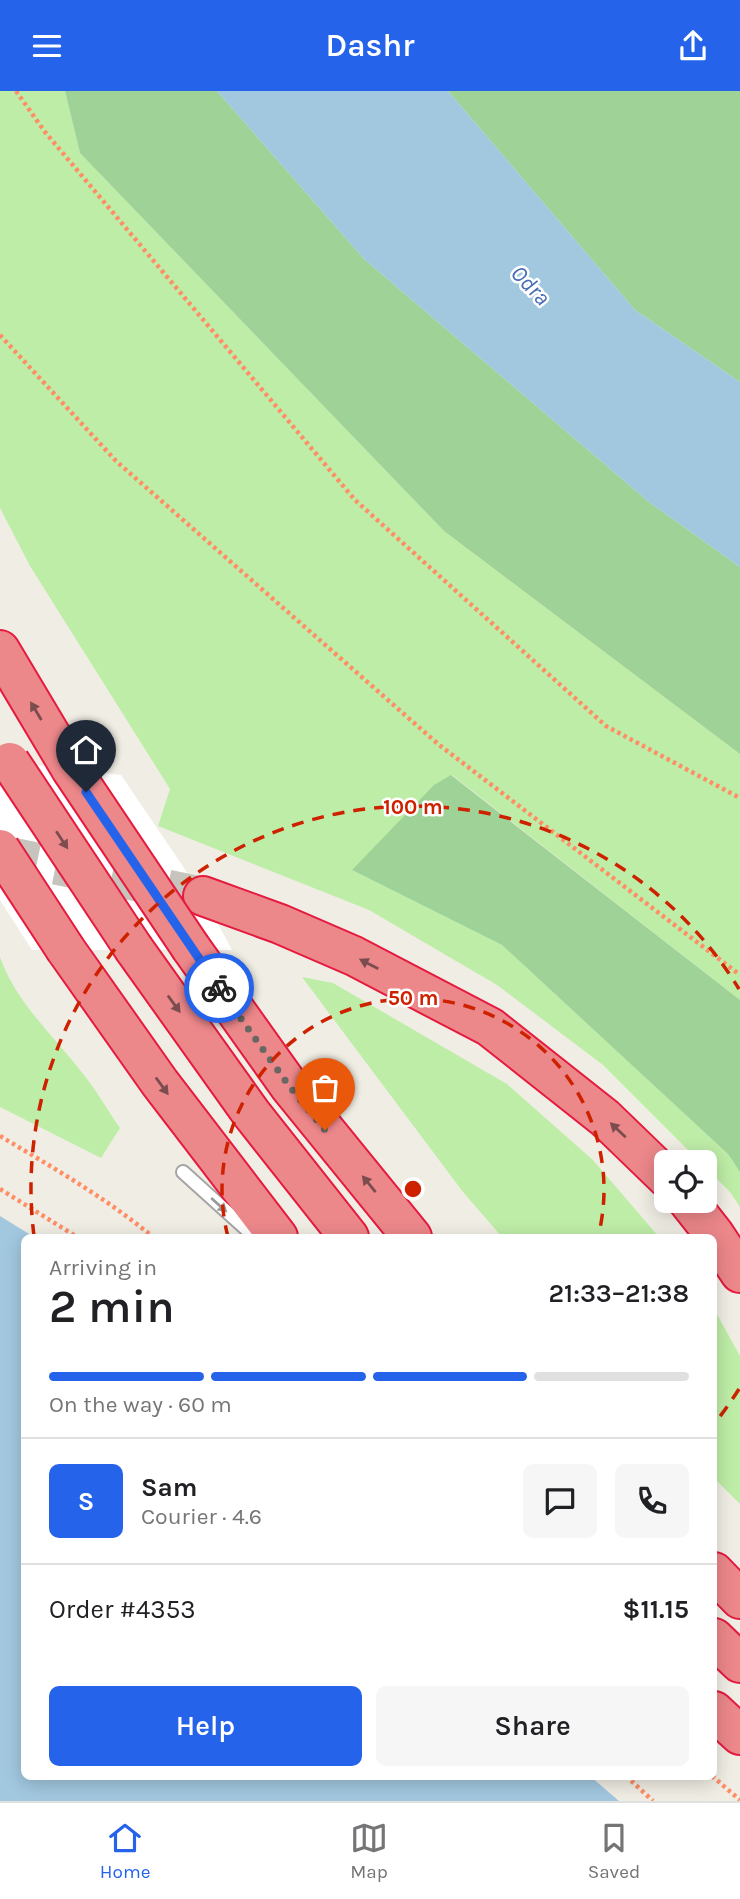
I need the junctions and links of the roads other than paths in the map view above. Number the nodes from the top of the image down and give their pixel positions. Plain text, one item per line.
1 (0, 650) edge
2 (5, 753) edge
3 (0, 849) edge
4 (203, 896) tunnel mouth
5 (654, 1165) edge
6 (183, 1172) dead end
7 (697, 1213) edge
8 (252, 1234) edge
9 (276, 1234) edge
10 (347, 1234) edge
11 (410, 1234) edge
12 (714, 1234) edge
13 (717, 1238) edge
14 (740, 1273) edge
15 (717, 1575) edge
16 (740, 1599) edge
17 (717, 1641) edge
18 (740, 1663) edge
19 (717, 1714) edge
20 (740, 1735) edge

11 -> 1 highway, bridge
2 -> 10 highway, bridge
3 -> 9 highway, bridge
5 -> 4 highway
6 -> 8 lane
7 - 12 highway
13 - 14 highway
15 - 16 highway
17 - 18 highway
19 - 20 highway

